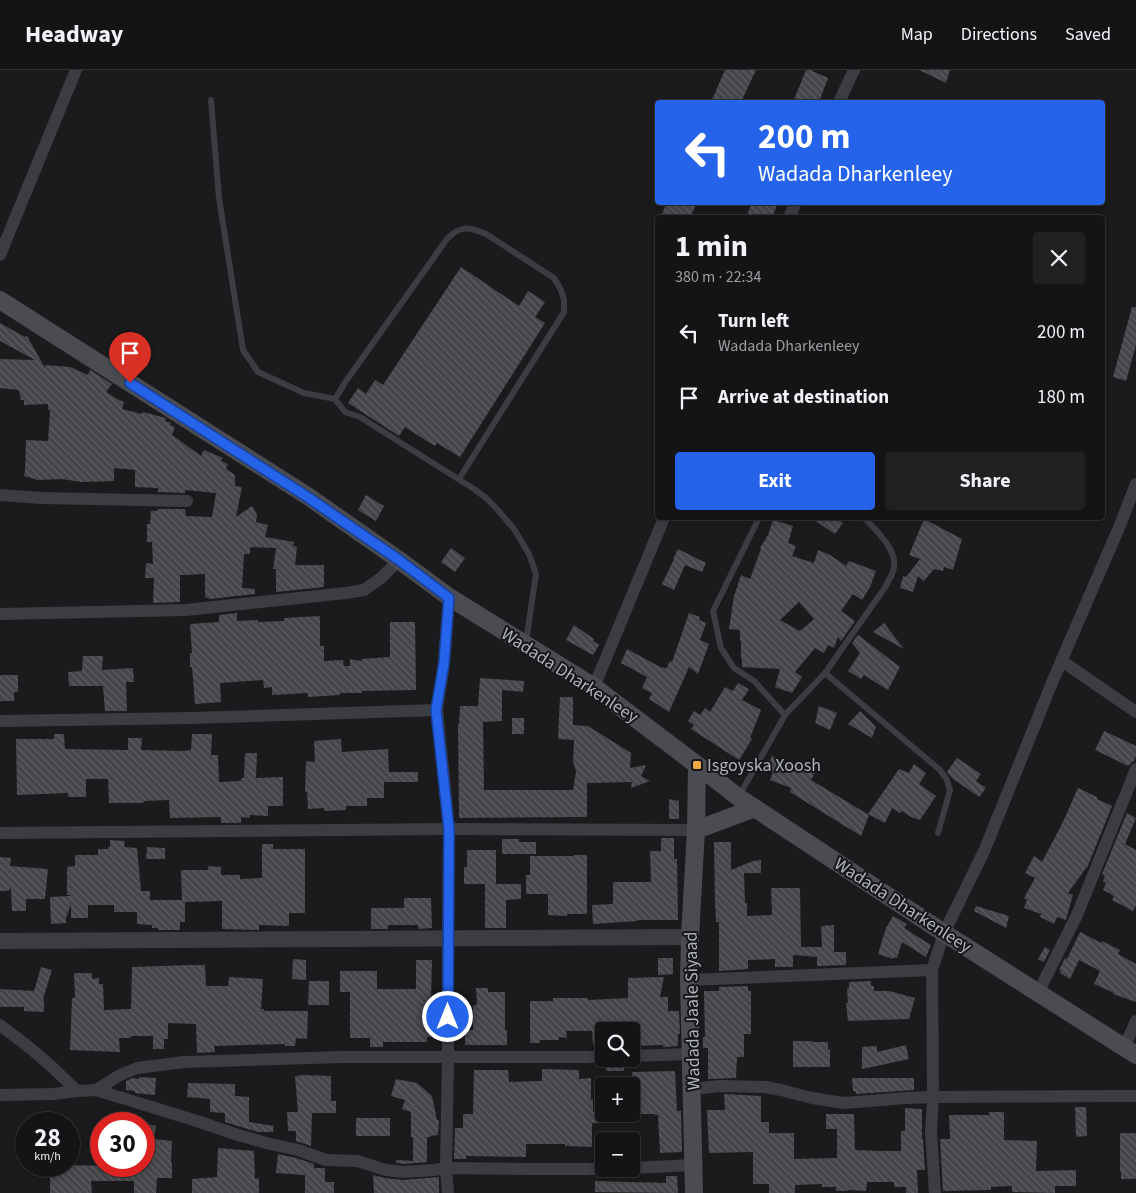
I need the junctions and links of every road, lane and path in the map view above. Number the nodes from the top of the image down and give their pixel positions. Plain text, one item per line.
1 (76, 70) edge
2 (854, 70) edge
3 (211, 100) dead end
4 (840, 100) edge
5 (0, 254) edge
6 (0, 300) edge
7 (334, 399) junction
8 (459, 479) junction
9 (1136, 484) edge
10 (0, 495) edge
11 (187, 501) dead end
12 (663, 520) edge
13 (758, 520) edge
14 (866, 520) edge
15 (399, 560) junction
16 (449, 598) junction
17 (0, 614) edge
18 (526, 645) junction
19 (1062, 661) junction
20 (825, 673) junction
21 (594, 687) junction
22 (436, 710) junction
23 (1136, 712) edge
24 (785, 715) junction
25 (0, 721) edge
26 (698, 765) junction
27 (1136, 769) edge
28 (738, 797) junction
29 (755, 808) junction
30 (449, 829) junction
31 (696, 830) junction
32 (0, 833) edge
33 (938, 833) dead end
34 (944, 933) junction
35 (690, 937) junction
36 (448, 938) junction
37 (0, 941) edge
38 (932, 970) junction
39 (690, 980) junction
40 (1038, 993) junction
41 (1136, 1021) edge
42 (0, 1025) edge
43 (1130, 1052) edge
44 (691, 1054) junction
45 (448, 1056) junction
46 (595, 1056) edge
47 (640, 1056) edge
48 (692, 1088) junction
49 (96, 1090) junction
50 (76, 1091) junction
51 (0, 1096) edge
52 (1136, 1096) edge
53 (933, 1097) junction
54 (693, 1165) junction
55 (446, 1168) junction
56 (640, 1168) edge
57 (595, 1169) edge
58 (448, 1193) edge
59 (694, 1193) edge
60 (935, 1193) edge

1 - 5 street
2 - 4 street
3 - 7 lane
6 - 15 main road, Wadada Dharkenleey
7 - 8 lane
7 - 8 lane
8 - 18 lane
9 - 19 street
10 - 11 street
12 - 21 street
13 - 24 lane
14 - 20 lane
15 - 16 main road, Wadada Dharkenleey
15 - 17 street
16 - 18 main road, Wadada Dharkenleey
16 - 22 street
18 - 21 main road, Wadada Dharkenleey
19 - 23 street
19 - 34 street
20 - 24 lane
20 - 33 lane
21 - 26 main road, Wadada Dharkenleey
22 - 25 street
22 - 30 street
24 - 28 lane
26 - 28 main road, Wadada Dharkenleey
26 - 31 main road, Wadada Jaale Siyaad
27 - 40 street
28 - 29 main road, Wadada Dharkenleey
29 - 31 main road
29 - 34 main road, Wadada Dharkenleey
30 - 31 street
30 - 32 street
30 - 36 street
31 - 35 main road, Wadada Jaale Siyaad
34 - 38 street
34 - 40 main road, Wadada Dharkenleey
35 - 36 street
35 - 39 main road, Wadada Jaale Siyaad
36 - 37 street
36 - 45 street
38 - 39 street
38 - 53 street
39 - 44 main road, Wadada Jaale Siyaad
40 - 43 main road, Wadada Dharkenleey
41 - 43 street
42 - 50 street
44 - 47 street
44 - 48 main road, Wadada Jaale Siyaad
45 - 46 street
45 - 49 street
45 - 55 street
48 - 53 street
48 - 54 main road, Wadada Jaale Siyaad
49 - 50 street
49 - 55 street
50 - 51 street
52 - 53 street
53 - 60 street
54 - 56 street
54 - 59 main road, Wadada Jaale Siyaad
55 - 57 street
55 - 58 street

